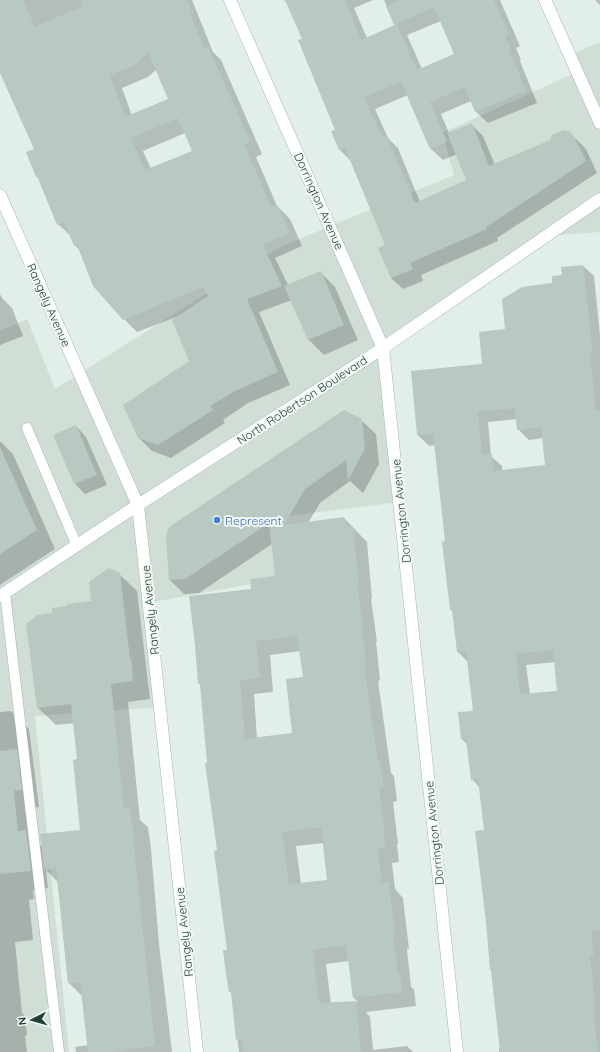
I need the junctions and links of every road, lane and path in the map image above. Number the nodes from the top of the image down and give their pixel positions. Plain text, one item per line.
1 (230, 0) edge
2 (545, 0) edge
3 (600, 123) edge
4 (0, 195) edge
5 (600, 199) edge
6 (383, 348) junction
7 (27, 428) dead end
8 (138, 505) junction
9 (77, 546) junction
10 (3, 594) edge
11 (58, 1052) edge
12 (197, 1052) edge
13 (457, 1052) edge

1 - 6 street, Dorrington Avenue
2 - 3 street
4 - 8 street, Rangely Avenue
5 - 6 street, North Robertson Boulevard
6 - 8 street, North Robertson Boulevard
6 - 13 street, Dorrington Avenue
7 - 9 lane
8 - 9 street, North Robertson Boulevard
8 - 12 street, Rangely Avenue
9 - 10 street, North Robertson Boulevard
10 - 11 lane

